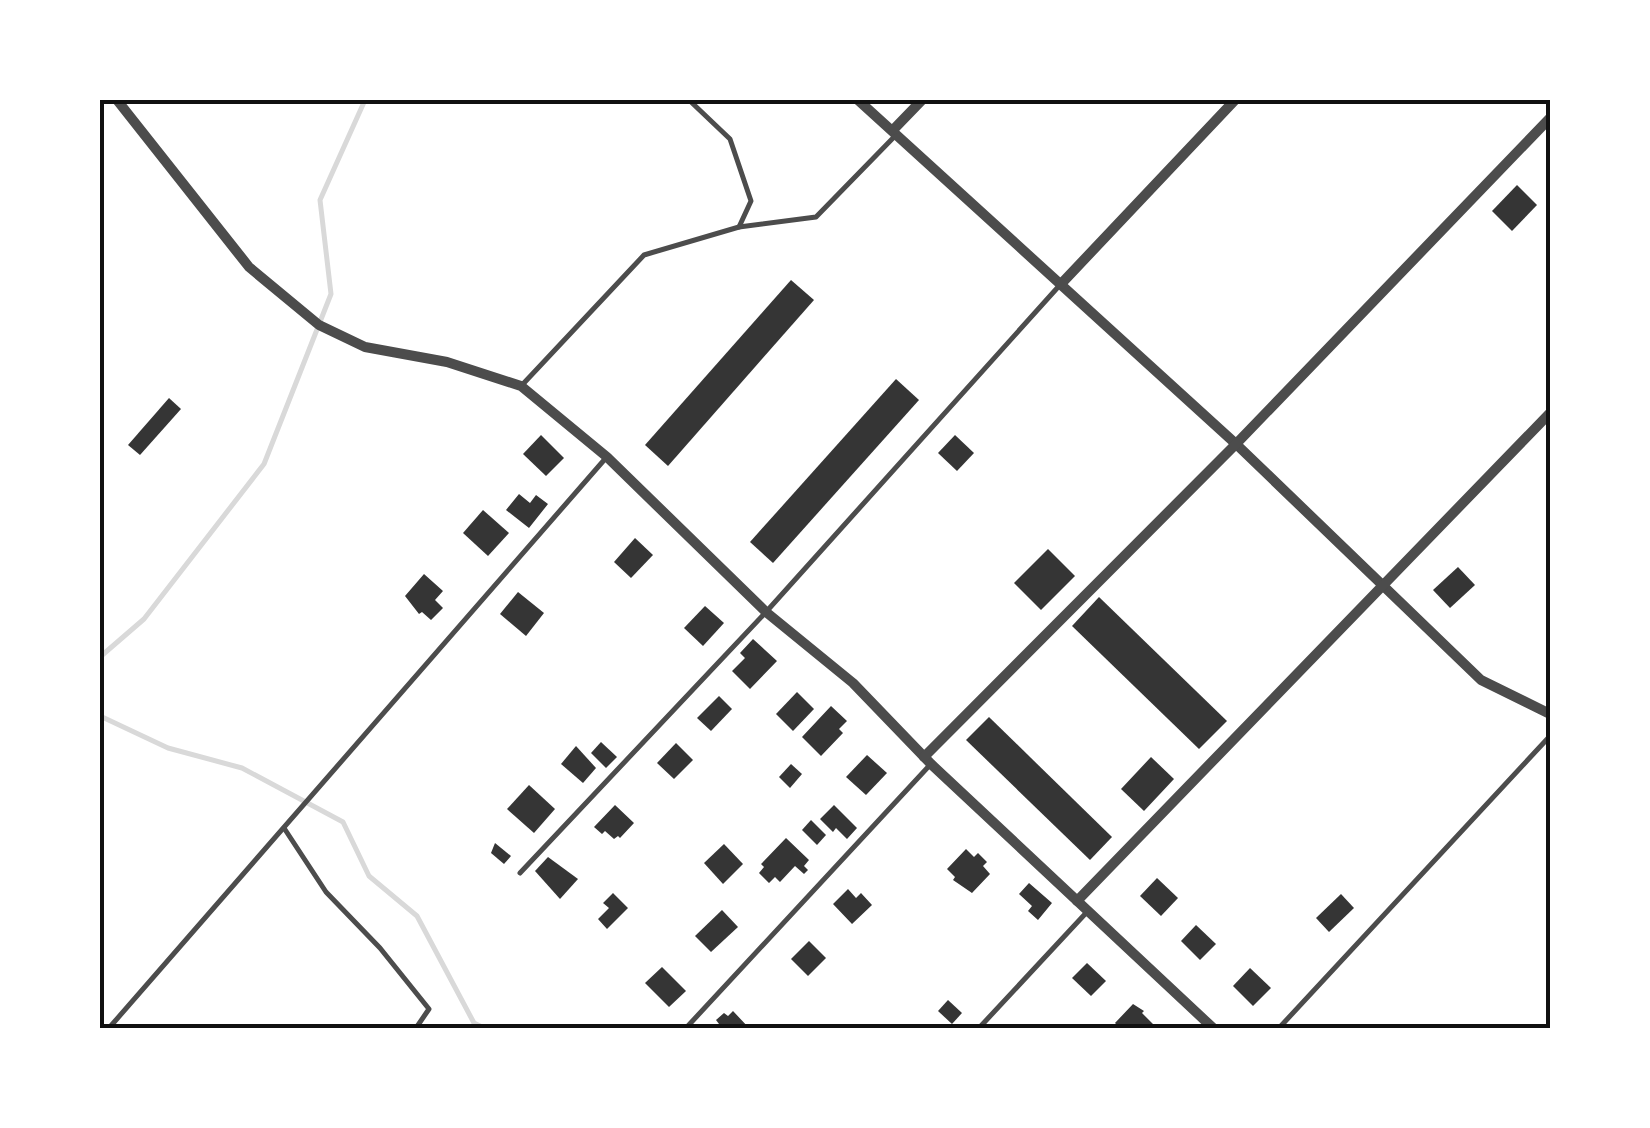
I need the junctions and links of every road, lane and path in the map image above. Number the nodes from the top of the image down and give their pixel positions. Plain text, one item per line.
1 (117, 100) edge
2 (690, 100) edge
3 (858, 100) edge
4 (922, 100) edge
5 (1235, 100) edge
6 (1550, 118) edge
7 (894, 134) junction
8 (740, 227) junction
9 (1061, 284) junction
10 (522, 386) junction
11 (1550, 414) edge
12 (1236, 444) junction
13 (607, 457) junction
14 (1383, 588) junction
15 (766, 612) junction
16 (1550, 714) edge
17 (1550, 736) edge
18 (928, 761) junction
19 (284, 828) junction
20 (520, 874) dead end
21 (1078, 901) junction
22 (1088, 911) junction
23 (109, 1028) edge
24 (416, 1028) edge
25 (686, 1028) edge
26 (979, 1028) edge
27 (1214, 1028) edge
28 (1279, 1028) edge

1 - 10 street
2 - 8 lane
3 - 7 street
4 - 7 street
5 - 9 street
6 - 12 street
7 - 8 lane
7 - 9 street
8 - 10 lane
9 - 12 street
9 - 15 lane
10 - 13 street
11 - 14 street
12 - 14 street
12 - 18 street
13 - 15 street
13 - 19 lane
14 - 16 street
14 - 21 street
15 - 18 street
15 - 20 lane
17 - 28 lane
18 - 21 street
18 - 25 lane
19 - 23 lane
19 - 24 lane
21 - 22 street
22 - 26 lane
22 - 27 street

